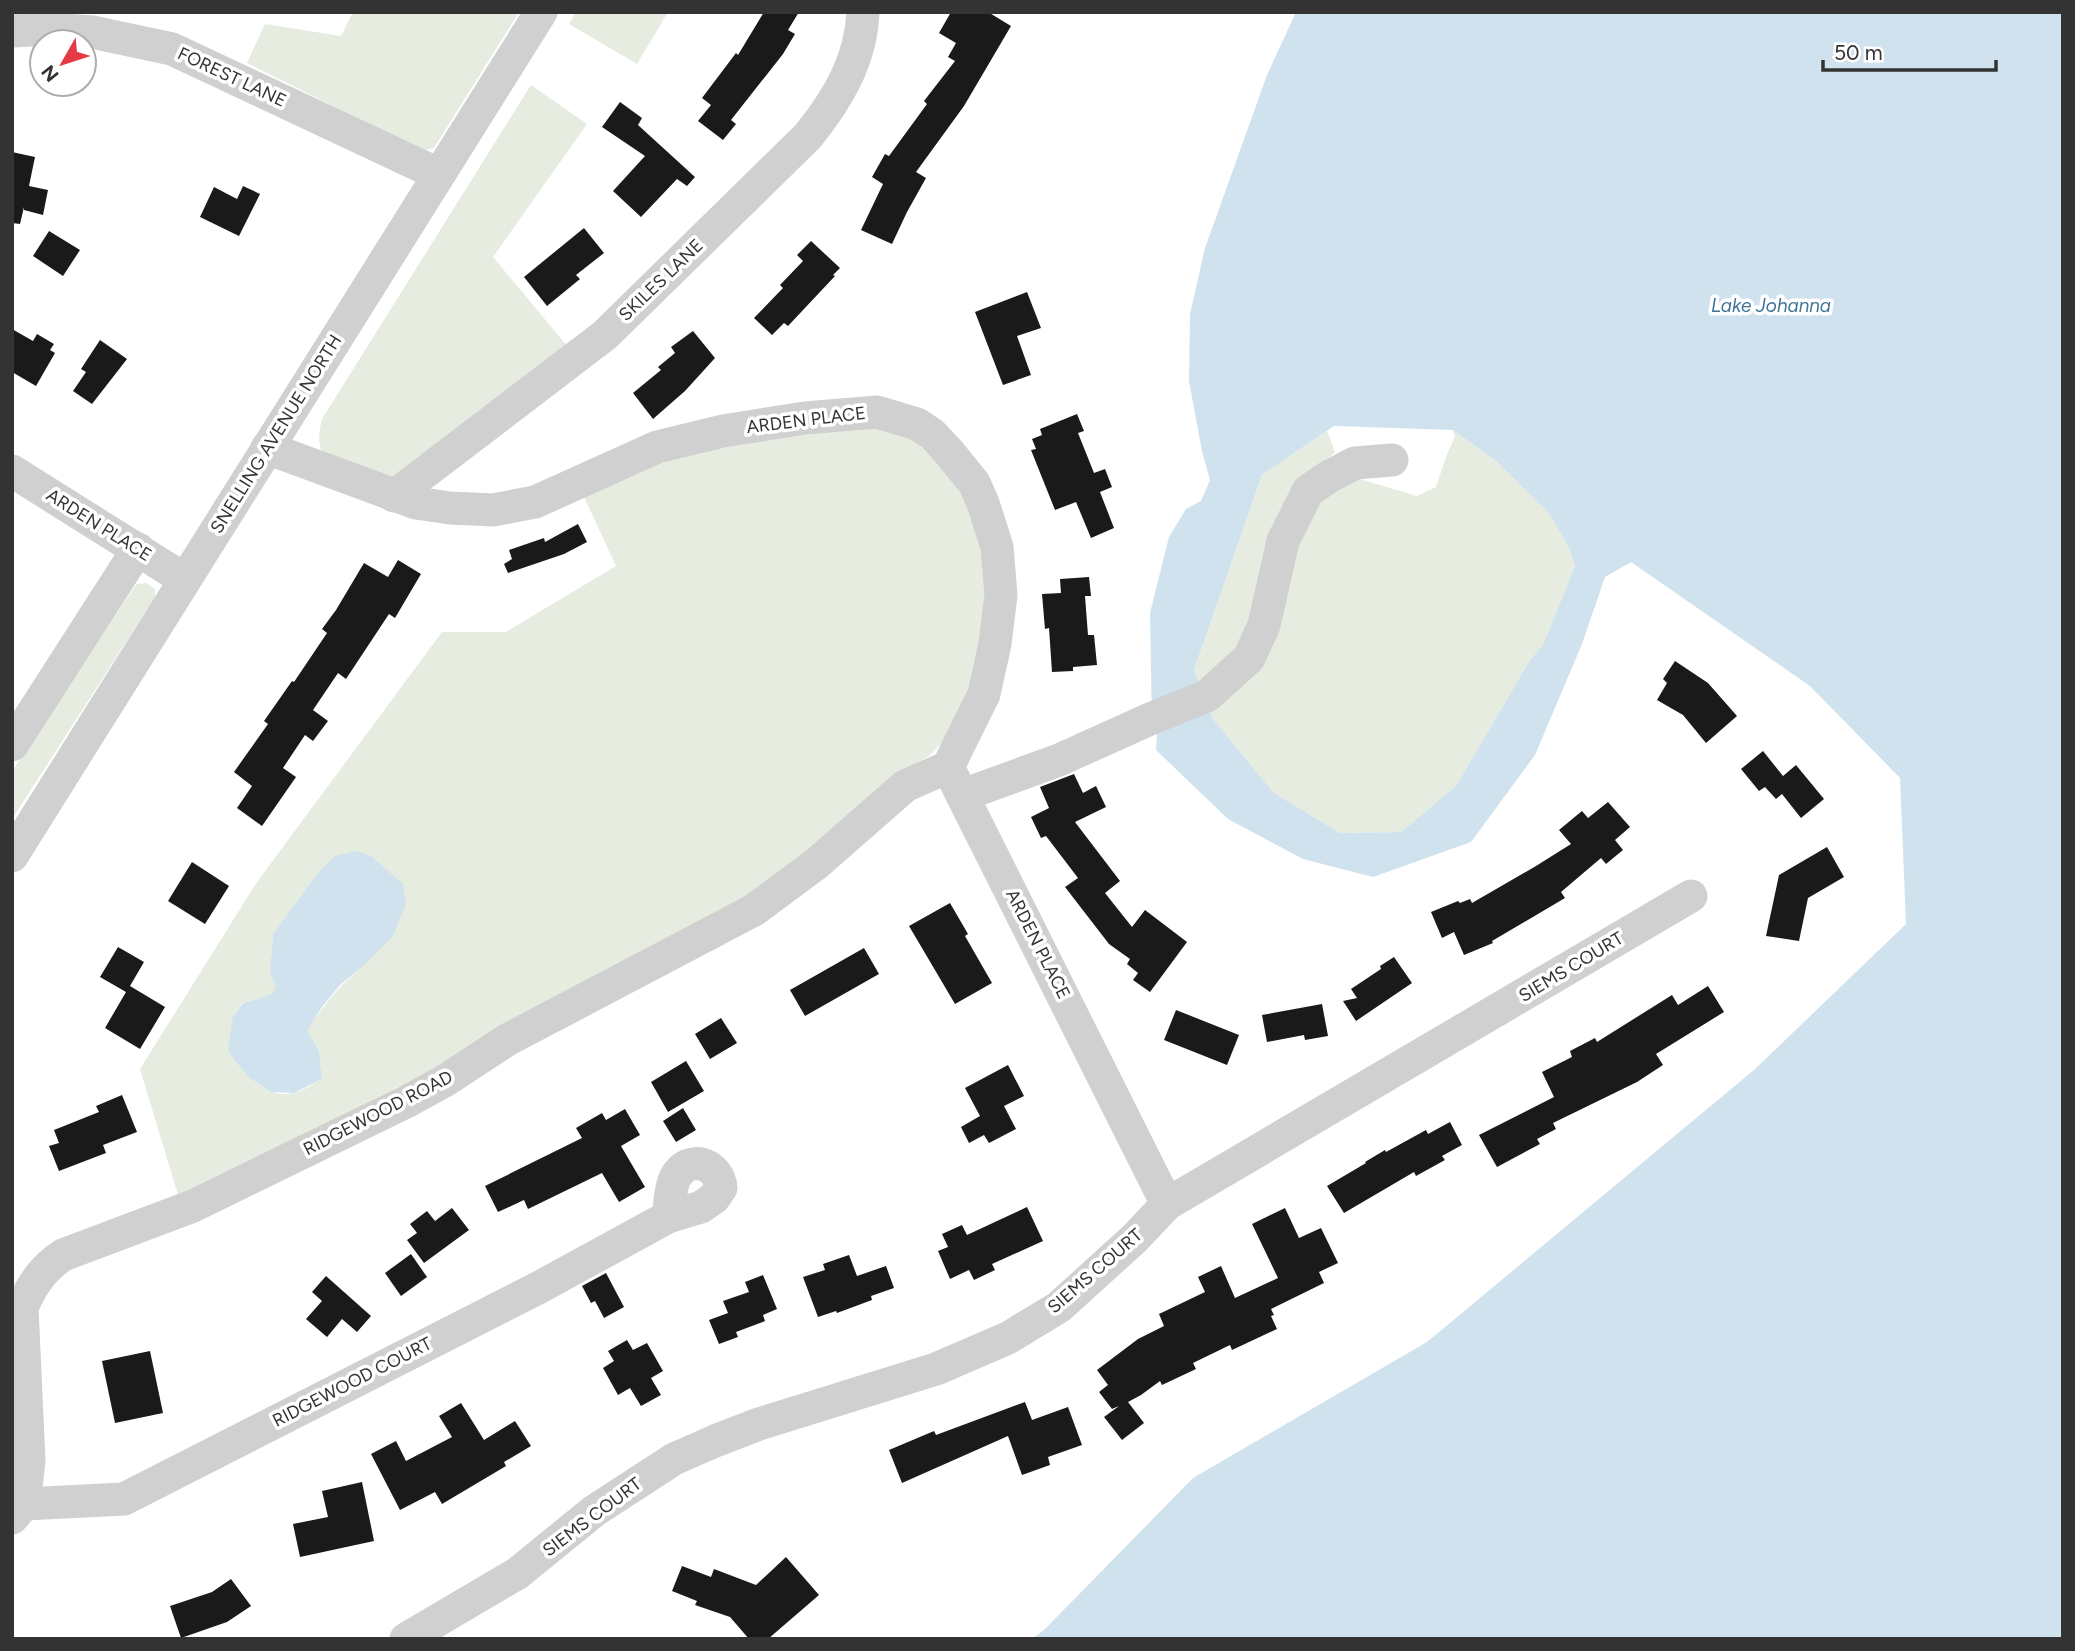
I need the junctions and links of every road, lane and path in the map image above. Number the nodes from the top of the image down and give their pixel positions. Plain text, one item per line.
1 (541, 12) edge
2 (863, 12) edge
3 (12, 31) edge
4 (438, 174) junction
5 (268, 448) junction
6 (1392, 460) dead end
7 (12, 471) edge
8 (394, 496) junction
9 (138, 549) junction
10 (184, 579) junction
11 (12, 745) edge
12 (956, 781) junction
13 (12, 856) edge
14 (1691, 896) dead end
15 (1167, 1204) junction
16 (668, 1217) dead end
17 (18, 1511) edge
18 (406, 1639) edge

1 - 4 street, SNELLING AVENUE NORTH
2 - 8 street, SKILES LANE
3 - 4 street, FOREST LANE
4 - 5 street, SNELLING AVENUE NORTH
5 - 8 street, ARDEN PLACE
5 - 10 street, SNELLING AVENUE NORTH
6 - 12 street, RIDGEWOOD ROAD
7 - 9 street, ARDEN PLACE
8 - 12 street, ARDEN PLACE
9 - 10 street, ARDEN PLACE
9 - 11 street
10 - 13 street, SNELLING AVENUE NORTH
12 - 15 street, ARDEN PLACE
12 - 17 street, RIDGEWOOD ROAD
14 - 15 street, SIEMS COURT
15 - 18 street, SIEMS COURT
16 - 17 street, RIDGEWOOD COURT

